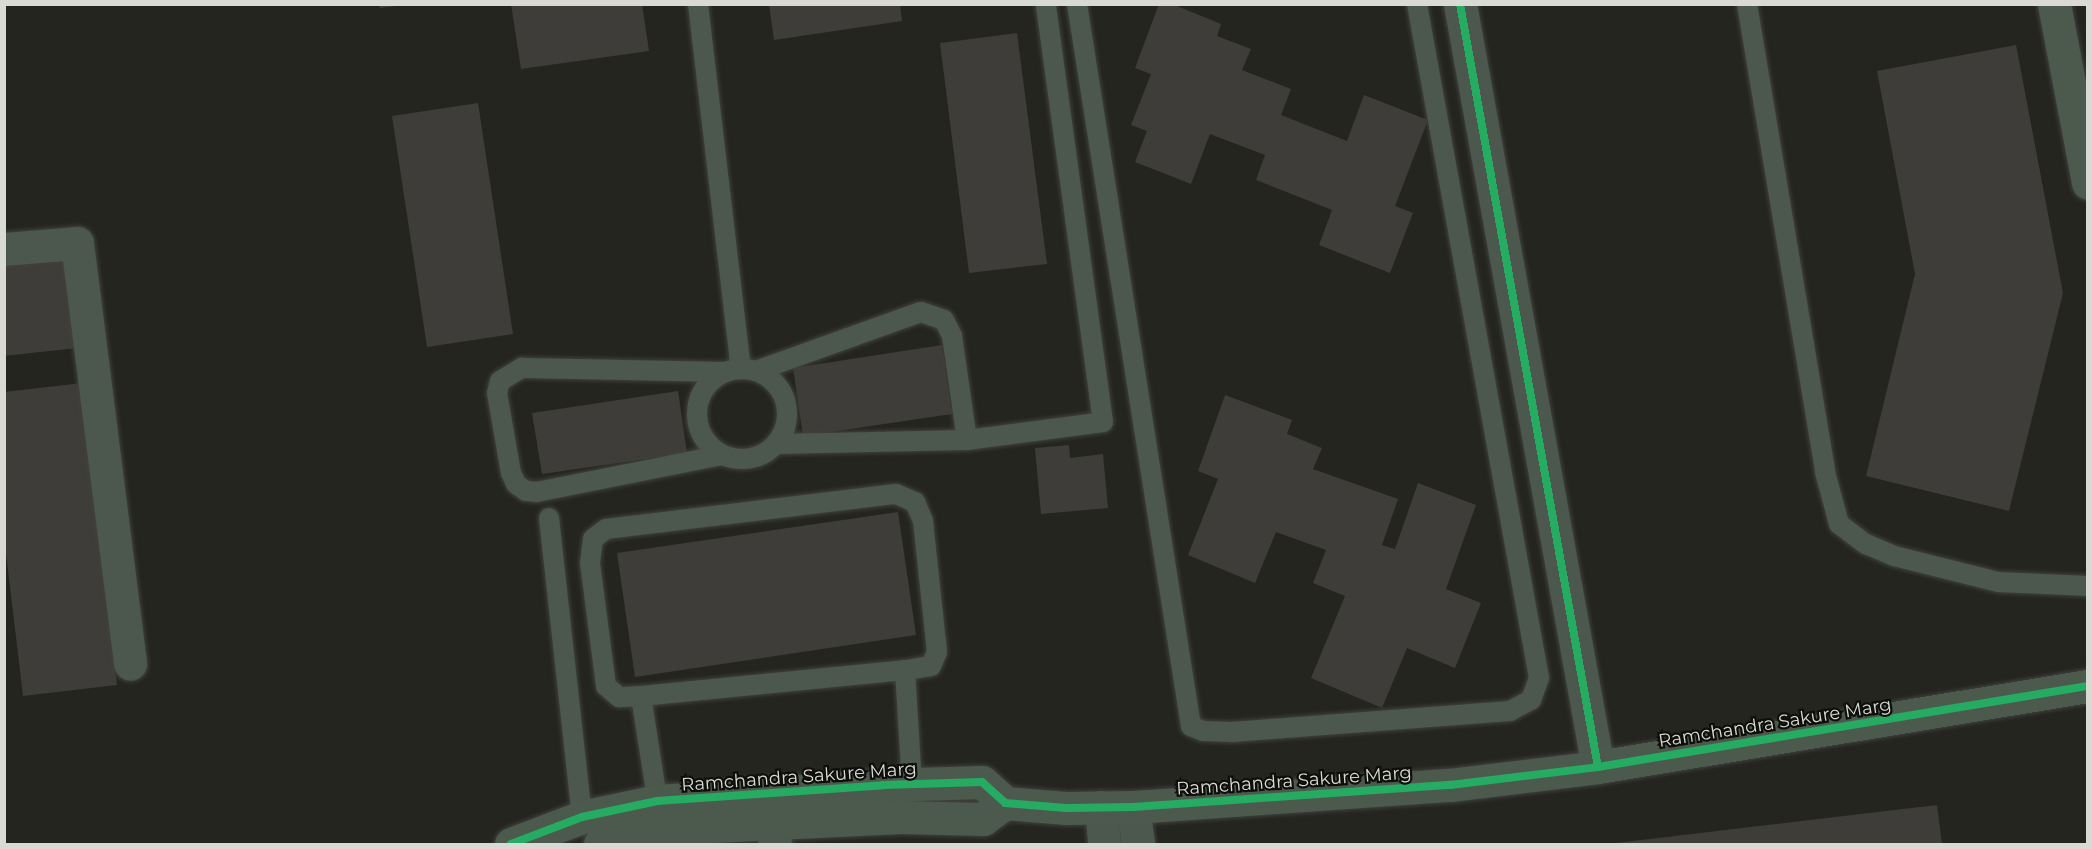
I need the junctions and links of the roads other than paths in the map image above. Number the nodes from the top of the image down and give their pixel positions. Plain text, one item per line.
1 (698, 4) edge
2 (1046, 4) edge
3 (1077, 4) edge
4 (1417, 4) edge
5 (1460, 4) edge
6 (1747, 4) edge
7 (2054, 4) edge
8 (2088, 183) edge
9 (4, 249) edge
10 (741, 370) junction
11 (967, 440) junction
12 (776, 444) junction
13 (722, 455) junction
14 (549, 518) dead end
15 (2088, 586) edge
16 (130, 664) dead end
17 (905, 670) junction
18 (2088, 686) edge
19 (641, 696) junction
20 (1598, 768) junction
21 (912, 785) junction
22 (657, 801) junction
23 (1005, 803) junction
24 (1101, 807) junction
25 (1133, 807) junction
26 (582, 817) junction
27 (662, 833) junction
28 (774, 834) edge
29 (511, 844) edge
30 (600, 844) edge
31 (1104, 844) edge
32 (1138, 844) edge

1 - 10 lane
2 - 11 lane
3 - 4 lane
5 - 20 street
6 - 15 lane
7 - 8 street
9 - 16 street
10 - 11 lane
10 - 12 lane
10 - 13 lane
10 - 13 lane
11 - 12 lane
12 - 13 lane
14 - 26 lane
17 - 19 lane
17 - 19 lane
17 - 21 lane
18 - 20 street, Ramchandra Sakure Marg
19 - 22 lane
20 - 25 street, Ramchandra Sakure Marg
21 - 22 street, Ramchandra Sakure Marg
21 - 23 street, Ramchandra Sakure Marg
22 - 26 street, Ramchandra Sakure Marg
22 - 27 lane
23 - 24 street, Ramchandra Sakure Marg
23 - 28 street
24 - 25 street, Ramchandra Sakure Marg
24 - 31 street
25 - 32 street
26 - 29 street, Ramchandra Sakure Marg
27 - 28 street
27 - 30 street

